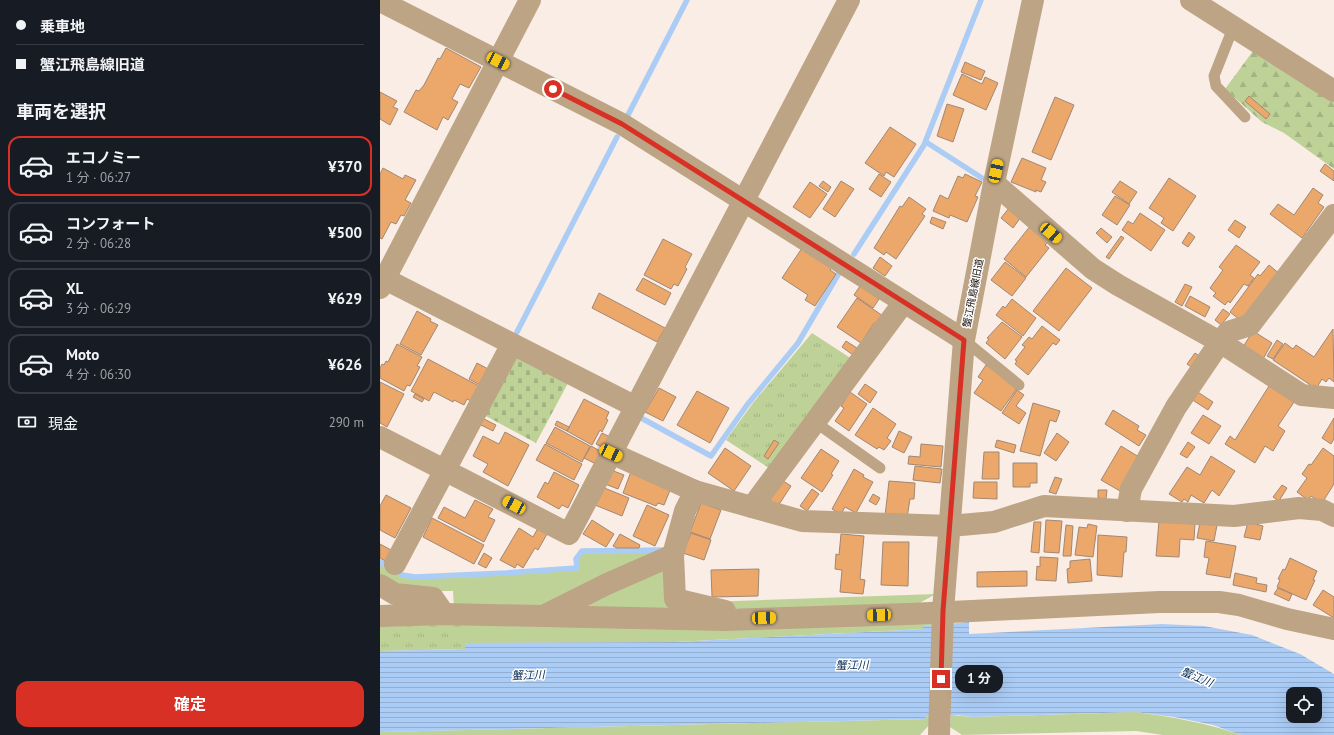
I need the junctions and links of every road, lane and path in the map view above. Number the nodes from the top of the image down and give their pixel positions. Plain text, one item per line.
1 (530, 0) edge
2 (849, 0) edge
3 (1033, 0) edge
4 (1191, 0) edge
5 (380, 2) edge
6 (1232, 28) junction
7 (498, 61) junction
8 (1334, 92) edge
9 (1245, 117) dead end
10 (994, 183) junction
11 (745, 202) junction
12 (1334, 215) edge
13 (382, 284) edge
14 (904, 302) junction
15 (964, 340) junction
16 (1220, 342) junction
17 (512, 344) junction
18 (1019, 385) dead end
19 (1334, 398) edge
20 (636, 407) junction
21 (815, 422) junction
22 (380, 437) edge
23 (611, 453) junction
24 (880, 468) dead end
25 (446, 470) junction
26 (695, 491) junction
27 (752, 507) junction
28 (1127, 510) junction
29 (1334, 516) edge
30 (950, 526) junction
31 (673, 555) junction
32 (395, 564) dead end
33 (380, 585) edge
34 (444, 614) junction
35 (943, 614) junction
36 (380, 616) edge
37 (542, 616) junction
38 (756, 618) junction
39 (1288, 619) junction
40 (1334, 629) edge
41 (1334, 644) edge
42 (939, 730) edge

1 - 7 street
2 - 11 street
3 - 10 street, 蟹江飛島線旧道
4 - 6 street
5 - 7 street
6 - 8 street
6 - 9 lane
7 - 11 street
7 - 13 street
10 - 15 street, 蟹江飛島線旧道
10 - 16 street
11 - 14 street
11 - 20 street
12 - 16 street
13 - 17 street
14 - 15 street
14 - 21 street
15 - 18 lane
15 - 30 street, 蟹江飛島線旧道
16 - 19 street
16 - 28 street
17 - 20 street
17 - 25 street
20 - 23 street
21 - 24 lane
21 - 27 street
22 - 25 street
23 - 25 street
23 - 26 street
25 - 32 street
26 - 27 street
26 - 31 street
27 - 30 street
28 - 29 street
28 - 30 street
30 - 35 street, 蟹江飛島線旧道
31 - 37 street
31 - 38 street
33 - 34 street
34 - 36 street
34 - 37 street
35 - 38 street
35 - 39 street
35 - 42 street, 蟹江飛島線旧道
37 - 38 street
39 - 40 street
39 - 41 street

